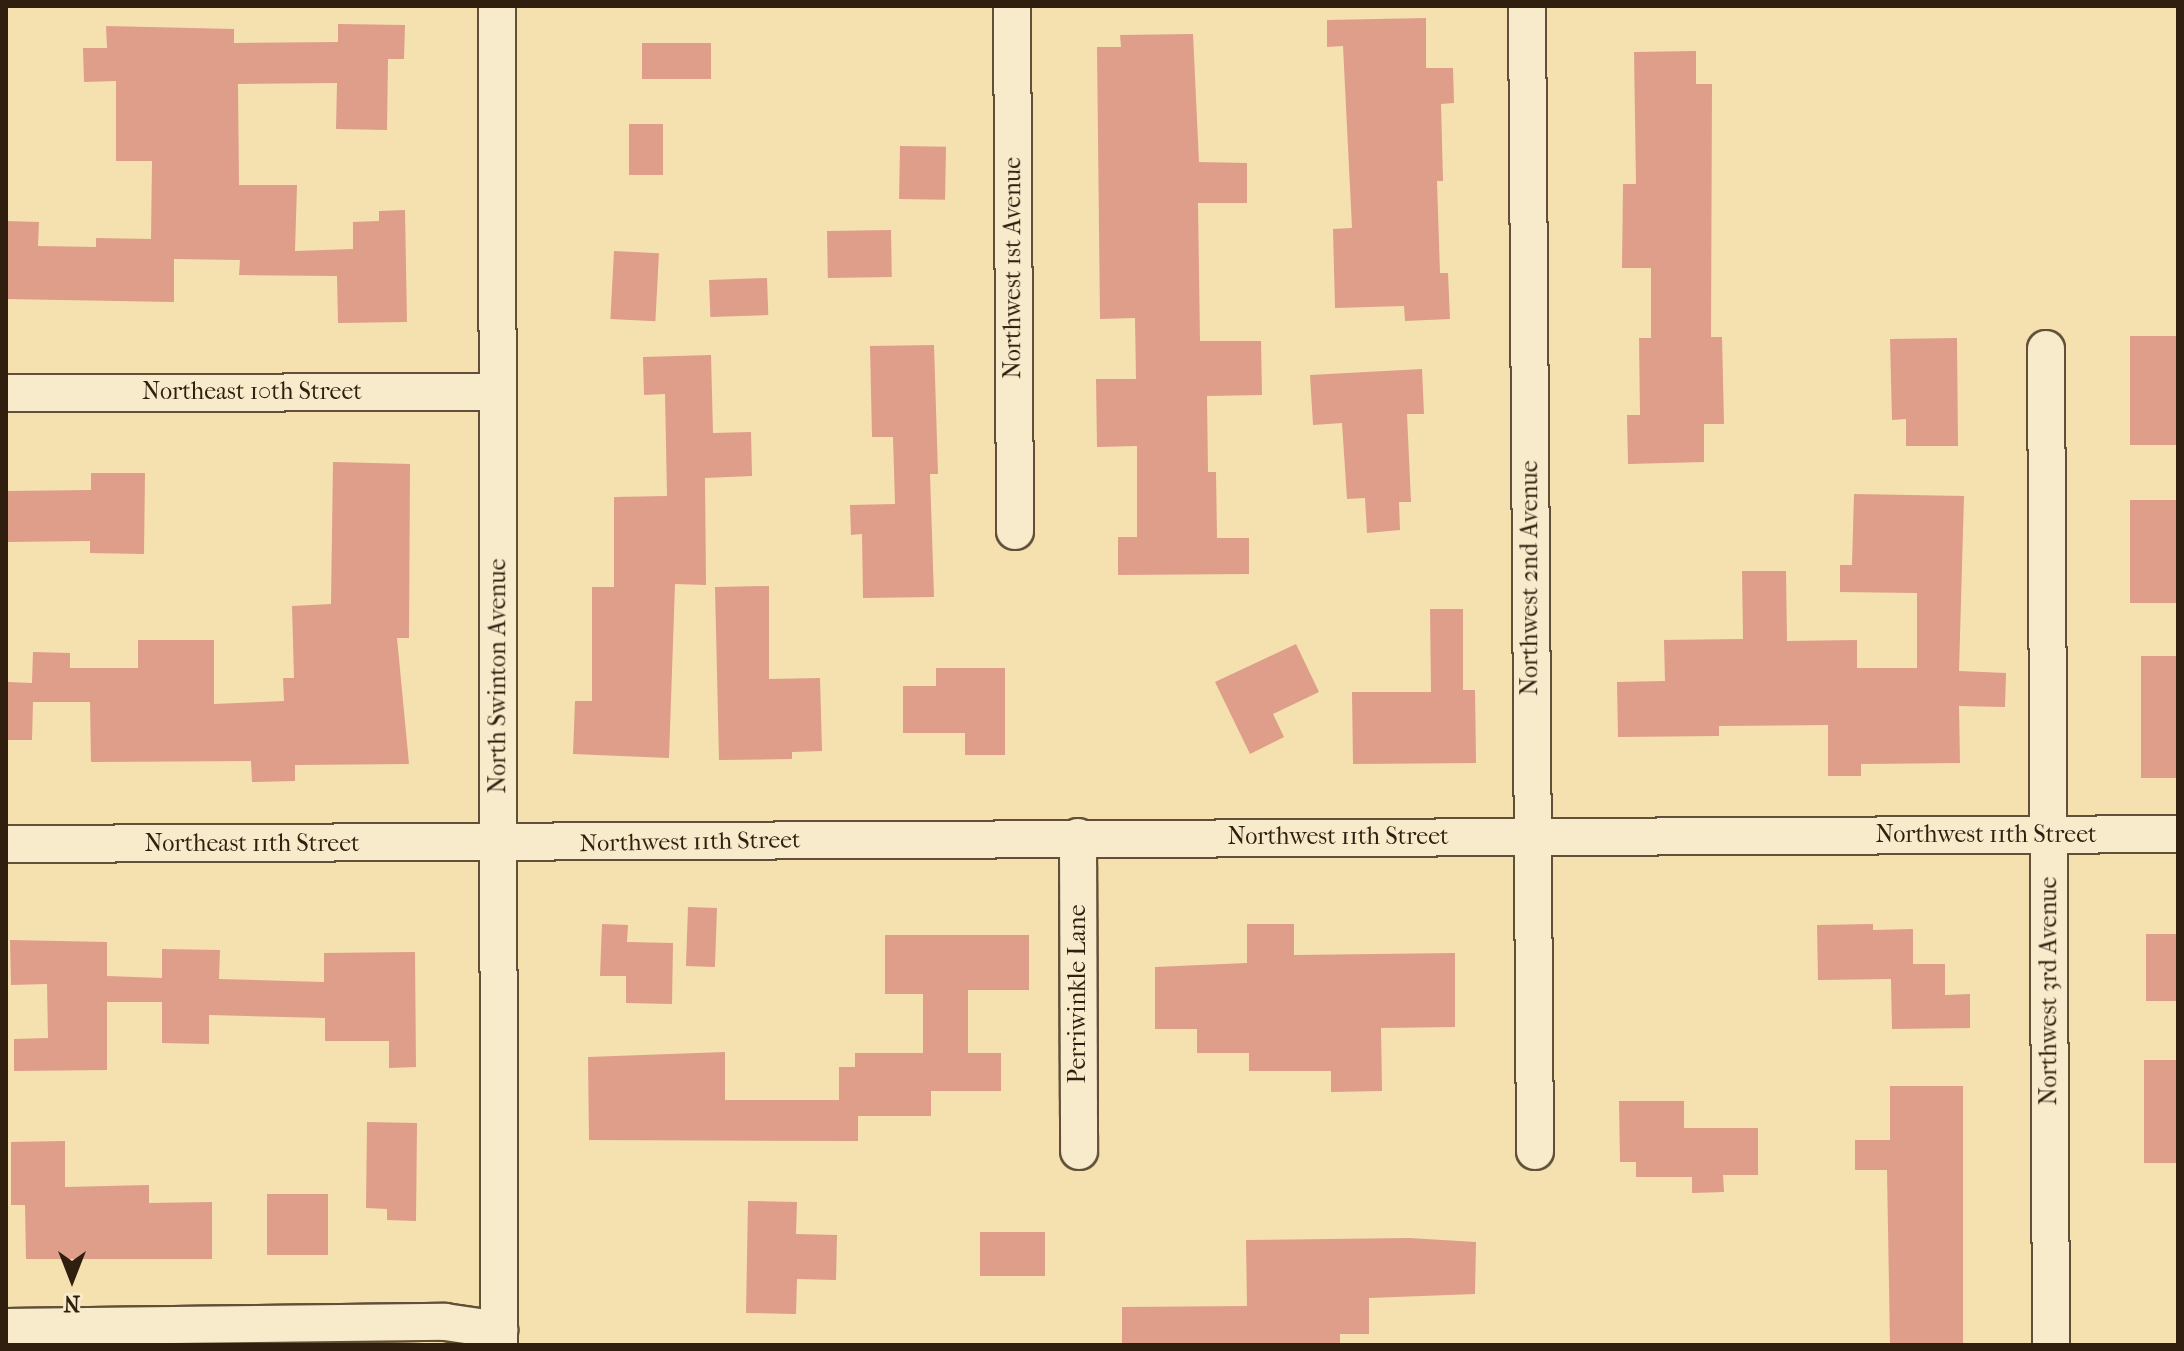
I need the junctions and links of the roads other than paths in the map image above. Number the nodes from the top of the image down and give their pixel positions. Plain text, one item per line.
1 (497, 6) edge
2 (1012, 6) edge
3 (1527, 6) edge
4 (2046, 349) dead end
5 (498, 392) junction
6 (6, 393) edge
7 (1015, 531) dead end
8 (2049, 834) junction
9 (2178, 834) edge
10 (1531, 836) junction
11 (1078, 837) junction
12 (6, 844) edge
13 (498, 844) junction
14 (1079, 1151) dead end
15 (1535, 1151) dead end
16 (6, 1327) edge
17 (499, 1337) edge
18 (2051, 1345) edge

1 - 5 street, North Swinton Avenue
2 - 7 street, Northwest 1st Avenue
3 - 10 street, Northwest 2nd Avenue
4 - 8 street, Northwest 3rd Avenue
5 - 6 street, Northeast 10th Street
5 - 13 street, North Swinton Avenue
8 - 9 street, Northwest 11th Street
8 - 10 street, Northwest 11th Street
8 - 18 street, Northwest 3rd Avenue
10 - 11 street, Northwest 11th Street
10 - 15 street, Northwest 2nd Avenue
11 - 13 street, Northwest 11th Street
11 - 14 street, Perriwinkle Lane
12 - 13 street, Northeast 11th Street
13 - 17 street, North Swinton Avenue
16 - 17 street

